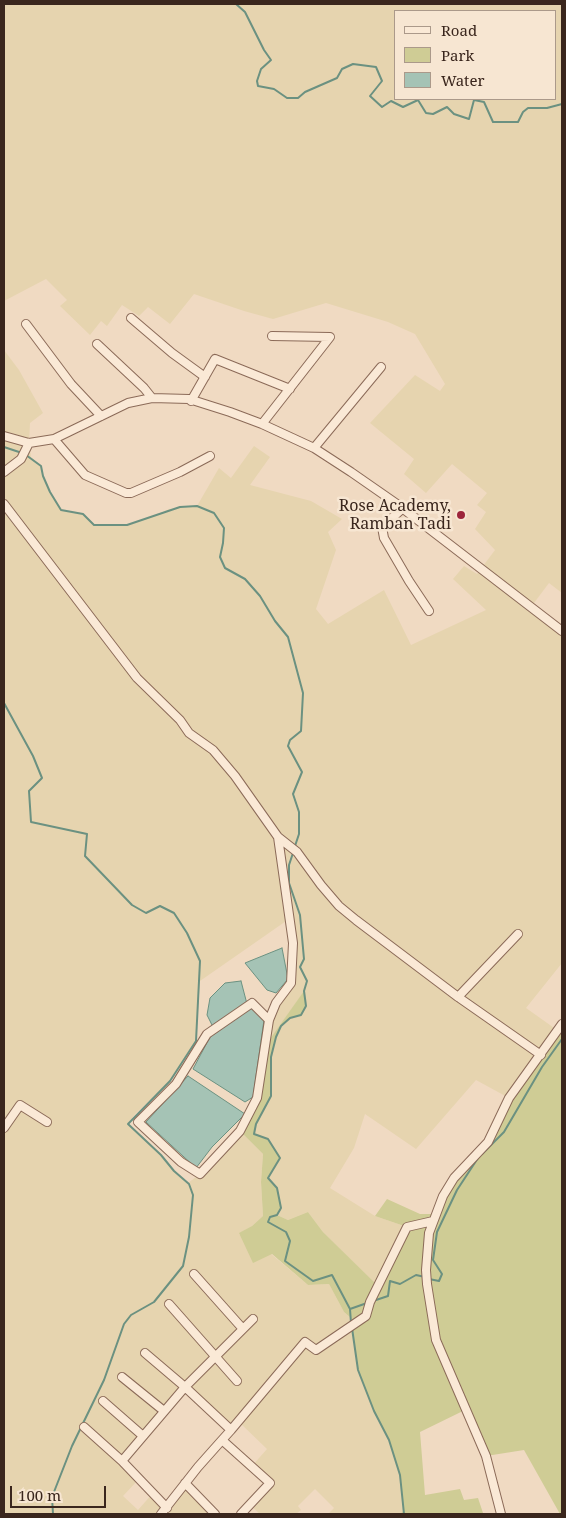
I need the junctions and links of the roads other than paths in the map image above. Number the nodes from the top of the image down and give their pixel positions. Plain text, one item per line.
1 (131, 318) dead end
2 (26, 324) dead end
3 (272, 336) dead end
4 (97, 344) dead end
5 (381, 367) dead end
6 (205, 377) junction
7 (290, 389) junction
8 (152, 398) junction
9 (191, 401) junction
10 (101, 416) junction
11 (262, 424) junction
12 (4, 436) edge
13 (54, 439) junction
14 (27, 446) junction
15 (314, 448) junction
16 (210, 456) dead end
17 (4, 472) edge
18 (4, 504) edge
19 (403, 508) junction
20 (429, 611) dead end
21 (562, 631) edge
22 (278, 837) junction
23 (518, 934) dead end
24 (458, 997) junction
25 (269, 1020) junction
26 (562, 1024) edge
27 (541, 1055) junction
28 (47, 1122) dead end
29 (4, 1128) edge
30 (433, 1221) junction
31 (194, 1274) dead end
32 (169, 1304) dead end
33 (253, 1319) dead end
34 (243, 1329) junction
35 (145, 1353) dead end
36 (215, 1357) junction
37 (122, 1377) dead end
38 (237, 1381) dead end
39 (185, 1387) junction
40 (103, 1401) dead end
41 (164, 1411) junction
42 (84, 1427) dead end
43 (231, 1430) junction
44 (143, 1436) junction
45 (222, 1440) junction
46 (122, 1461) junction
47 (185, 1483) junction
48 (164, 1511) edge
49 (216, 1514) edge
50 (241, 1514) edge
51 (501, 1514) edge

1 - 6 street
2 - 10 street
3 - 7 street
4 - 8 street
5 - 15 street
6 - 7 street
6 - 9 street
7 - 11 street
8 - 9 street
8 - 10 street
9 - 11 street
10 - 13 street
11 - 15 street
12 - 14 street
13 - 14 street
13 - 16 street
14 - 17 street
15 - 19 street
18 - 22 street
19 - 20 street
19 - 21 street
22 - 24 street
22 - 25 street
23 - 24 street
24 - 27 street
25 - 25 street
26 - 27 street
27 - 30 street
28 - 29 street
30 - 43 street
30 - 51 street
31 - 34 street
32 - 36 street
33 - 34 street
34 - 36 street
35 - 39 street
36 - 38 street
36 - 39 street
37 - 41 street
39 - 41 street
39 - 43 street
40 - 44 street
41 - 44 street
42 - 46 street
43 - 45 street
44 - 46 street
45 - 47 street
45 - 50 street
46 - 48 street
47 - 48 street
47 - 49 street

